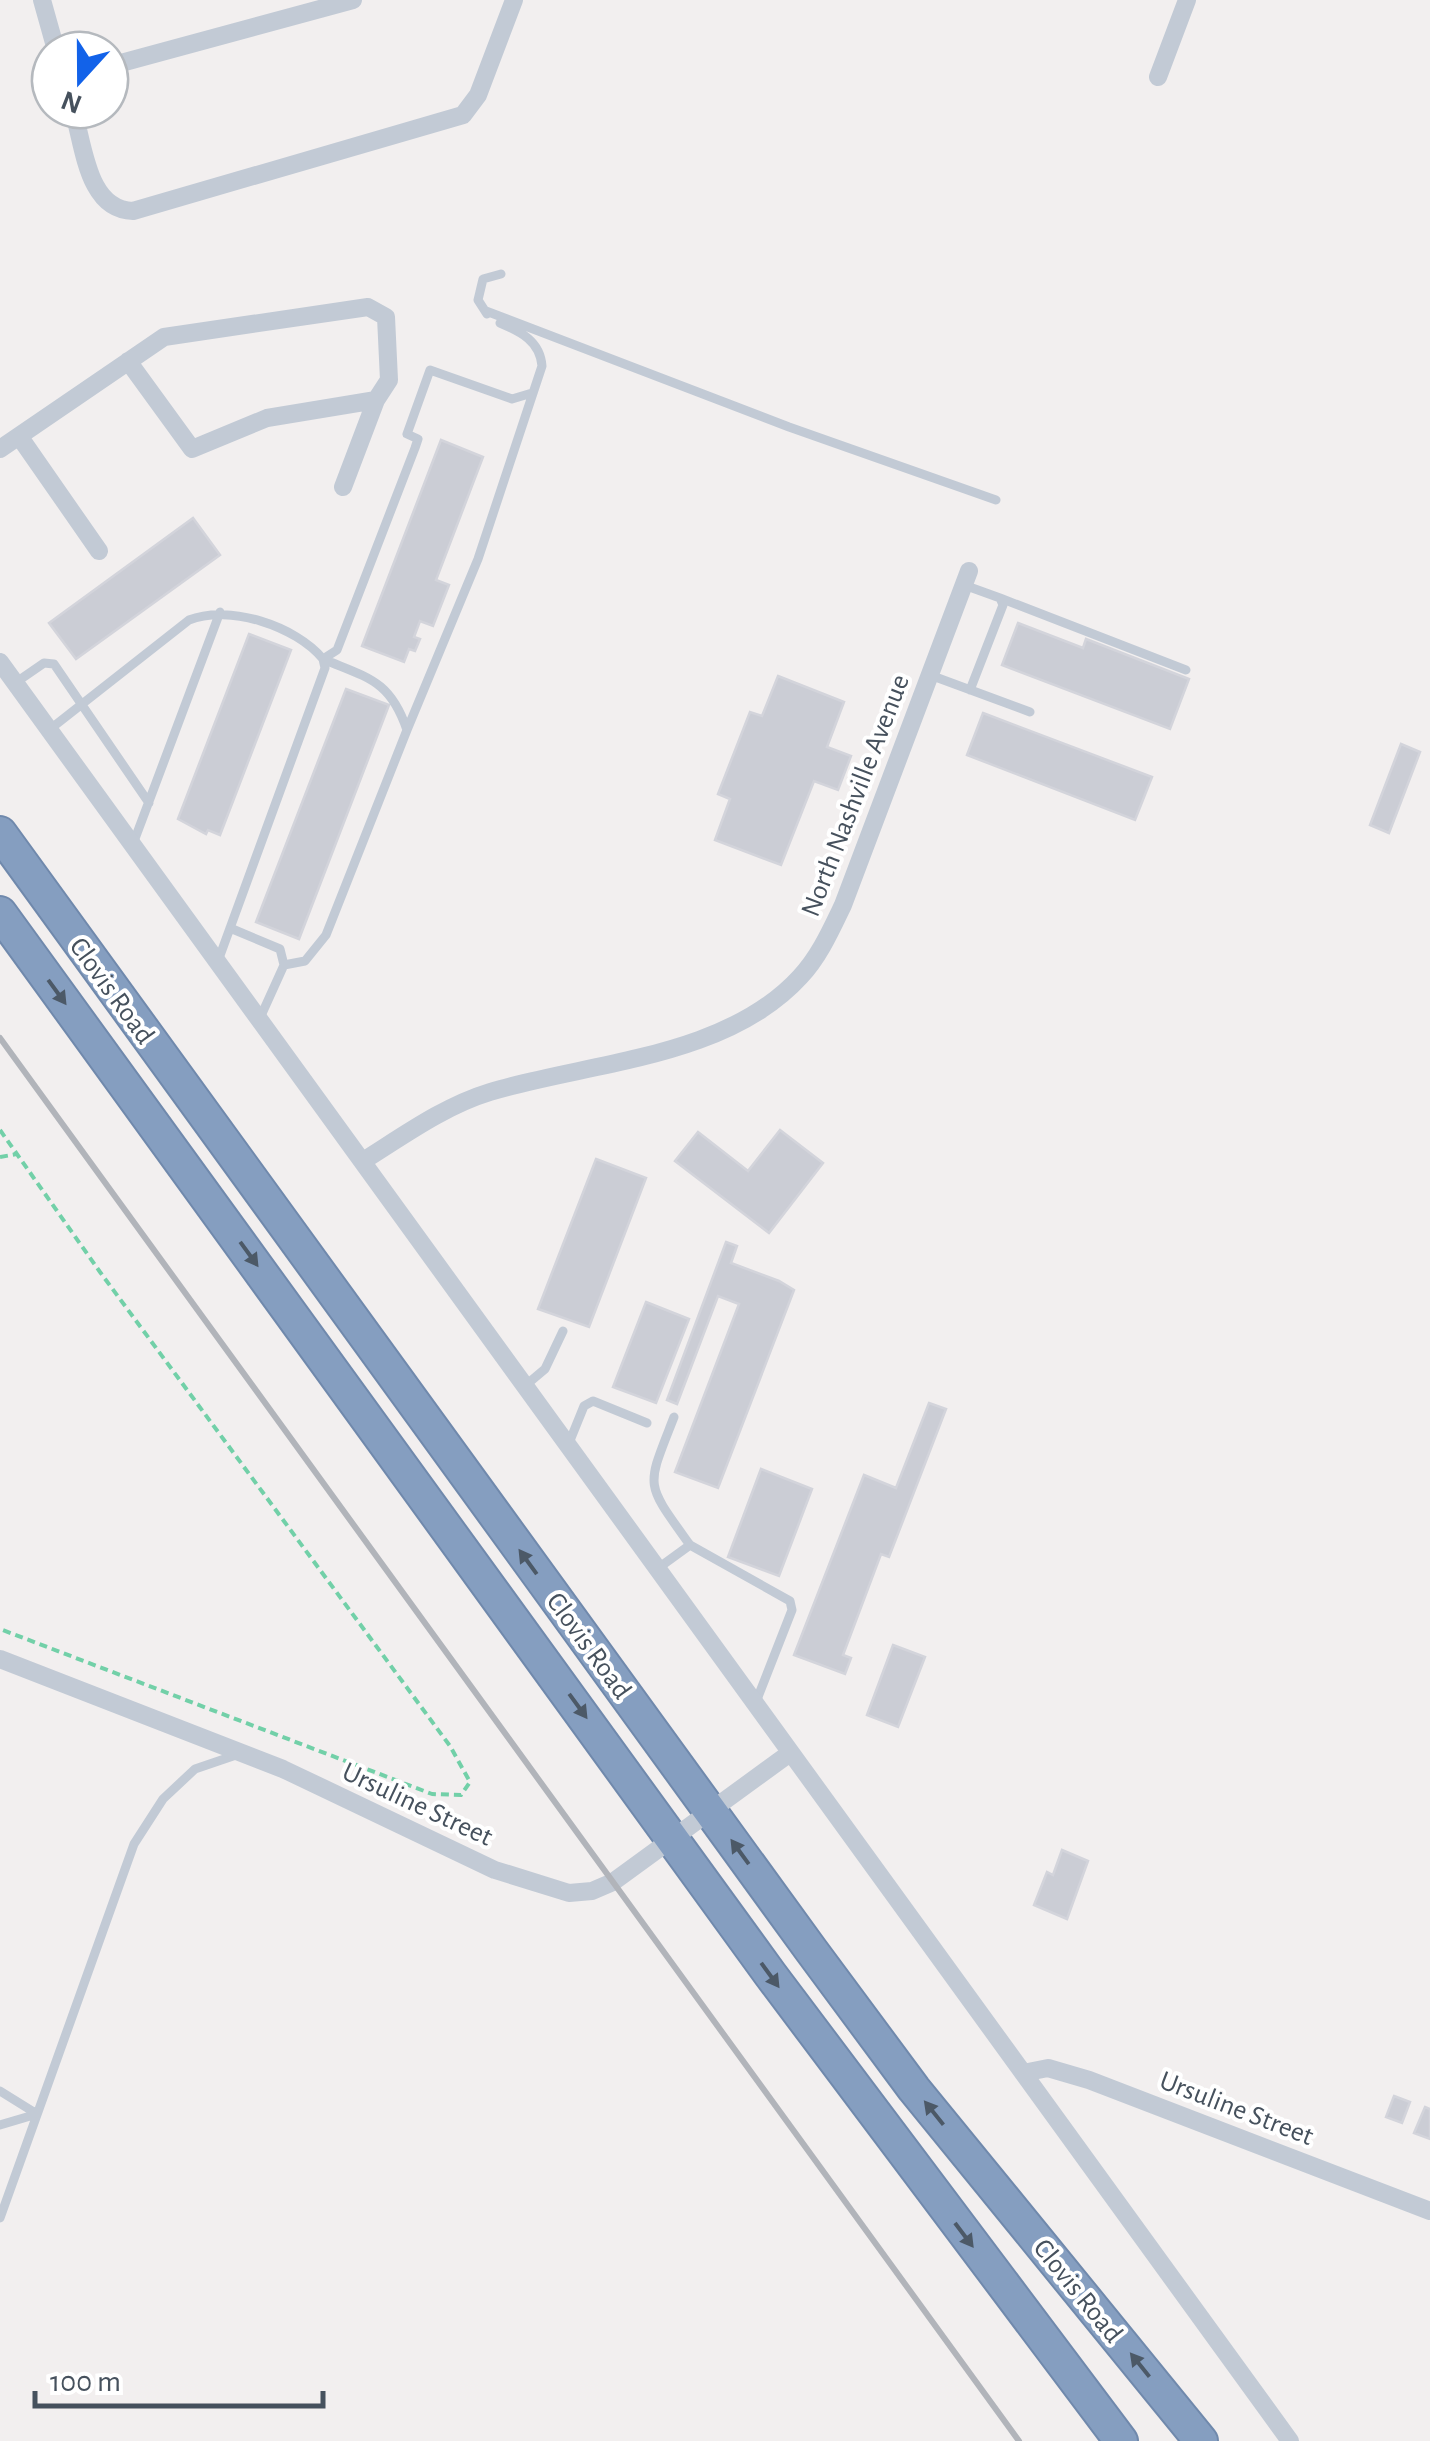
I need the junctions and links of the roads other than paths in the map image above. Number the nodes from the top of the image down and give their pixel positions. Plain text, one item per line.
1 (42, 0) edge
2 (353, 0) edge
3 (514, 0) edge
4 (1187, 0) edge
5 (50, 30) edge
6 (130, 61) edge
7 (1158, 77) dead end
8 (80, 130) edge
9 (501, 274) dead end
10 (486, 311) junction
11 (128, 361) junction
12 (532, 393) junction
13 (376, 400) junction
14 (19, 436) junction
15 (0, 449) edge
16 (343, 487) dead end
17 (996, 500) dead end
18 (99, 550) dead end
19 (966, 578) joint
20 (1000, 598) junction
21 (220, 612) junction
22 (323, 659) junction
23 (0, 662) edge
24 (1186, 670) dead end
25 (930, 675) junction
26 (15, 684) junction
27 (970, 690) junction
28 (80, 706) junction
29 (1030, 712) dead end
30 (49, 730) junction
31 (407, 730) junction
32 (149, 803) junction
33 (0, 833) edge
34 (132, 847) junction
35 (0, 913) edge
36 (230, 928) junction
37 (217, 964) junction
38 (284, 964) junction
39 (259, 1020) junction
40 (363, 1161) junction
41 (562, 1331) dead end
42 (525, 1386) junction
43 (674, 1417) dead end
44 (648, 1423) dead end
45 (568, 1446) junction
46 (690, 1545) junction
47 (657, 1569) junction
48 (0, 1659) edge
49 (755, 1705) junction
50 (242, 1753) junction
51 (790, 1753) junction
52 (711, 1812) junction
53 (674, 1838) junction
54 (1023, 2073) junction
55 (0, 2091) edge
56 (37, 2114) junction
57 (0, 2125) edge
58 (1430, 2211) edge
59 (0, 2218) edge
60 (1121, 2441) edge
61 (1201, 2441) edge
62 (1290, 2441) edge

1 - 5 street
2 - 6 street
3 - 8 street
4 - 7 street
9 - 10 lane
10 - 12 lane
10 - 17 lane
11 - 13 street
11 - 13 street
11 - 14 street
12 - 22 lane
12 - 31 lane
13 - 16 street
14 - 15 street
14 - 18 street
19 - 20 lane
19 - 25 street, North Nashville Avenue
20 - 24 lane
20 - 27 lane
21 - 22 lane
21 - 28 lane
21 - 32 lane
22 - 31 lane
22 - 36 lane
23 - 26 street
25 - 27 lane
25 - 40 street, North Nashville Avenue
26 - 28 lane
26 - 30 street
27 - 29 lane
28 - 30 lane
28 - 32 lane
30 - 34 street
31 - 38 lane
32 - 34 lane
52 -> 33 highway, Clovis Road
34 - 37 street
35 -> 53 highway, Clovis Road
36 - 37 lane
36 - 38 lane
37 - 39 street
38 - 39 lane
39 - 40 street
40 - 42 street
41 - 42 lane
42 - 45 street
43 - 46 lane
44 - 45 lane
45 - 47 street
46 - 47 lane
46 - 49 lane
47 - 49 street
48 - 50 street, Ursuline Street
49 - 51 street
50 - 53 street, Ursuline Street
50 - 56 lane
51 - 52 street, Ursuline Street
51 - 54 street
52 - 53 street, Ursuline Street
61 -> 52 highway, Clovis Road
53 -> 60 highway, Clovis Road
54 - 58 street, Ursuline Street
54 - 62 street
55 - 56 lane
56 - 57 lane
56 - 59 lane

